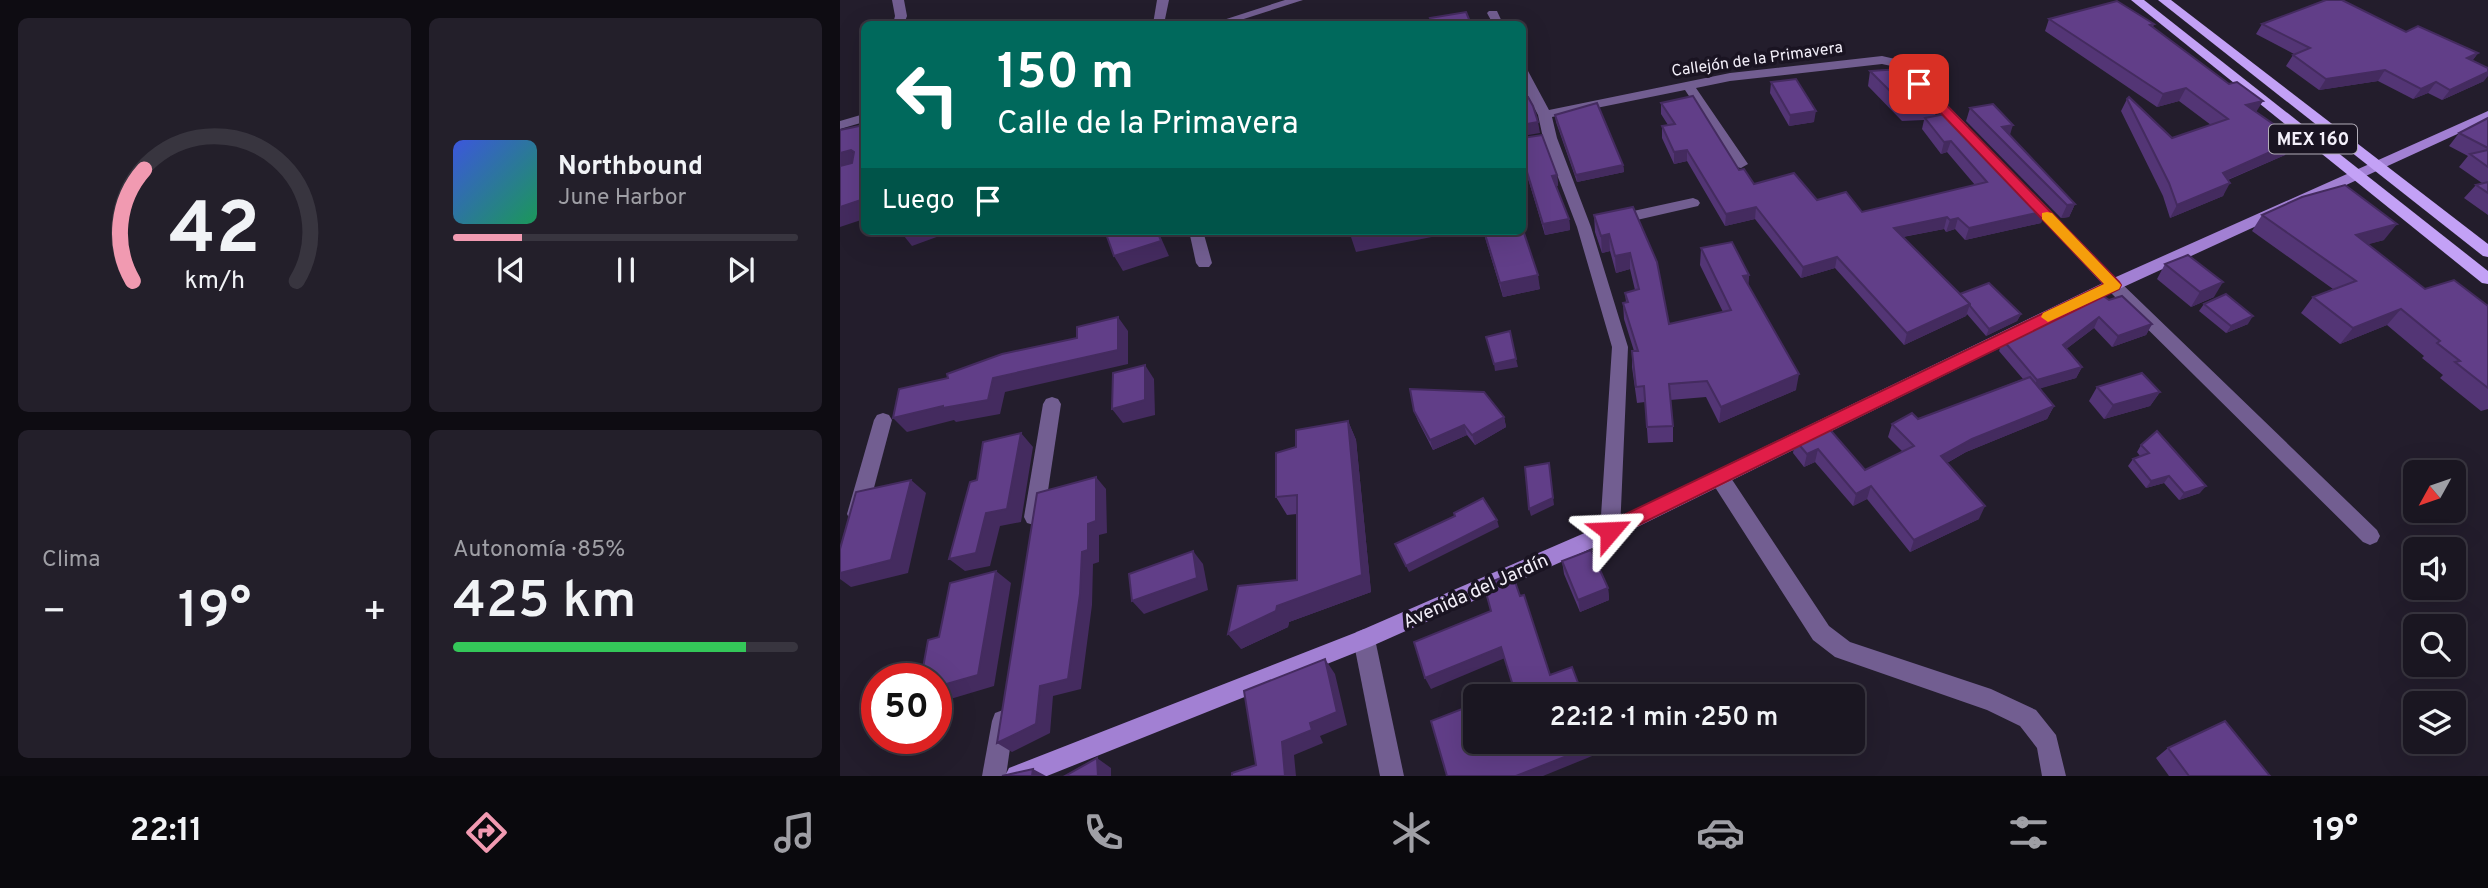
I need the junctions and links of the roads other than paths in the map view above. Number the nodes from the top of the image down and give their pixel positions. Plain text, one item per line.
1 (898, 0) edge
2 (1163, 0) edge
3 (1297, 0) edge
4 (2137, 0) edge
5 (2164, 0) edge
6 (900, 21) edge
7 (1160, 21) edge
8 (1227, 21) edge
9 (1526, 79) edge
10 (1688, 84) junction
11 (1545, 115) junction
12 (2488, 115) edge
13 (861, 119) edge
14 (840, 125) edge
15 (1976, 142) edge
16 (1741, 164) dead end
17 (2379, 166) junction
18 (2357, 173) junction
19 (2022, 191) edge
20 (1693, 203) dead end
21 (1584, 227) junction
22 (1197, 235) edge
23 (2488, 252) edge
24 (1204, 263) dead end
25 (2488, 279) edge
26 (2113, 285) junction
27 (1052, 404) dead end
28 (883, 420) dead end
29 (1720, 478) junction
30 (1610, 531) junction
31 (851, 536) edge
32 (2370, 536) dead end
33 (1030, 542) edge
34 (1364, 639) junction
35 (1005, 707) edge
36 (994, 776) edge
37 (1017, 776) edge
38 (1392, 776) edge
39 (2054, 776) edge

1 - 6 street
2 - 7 street
3 - 8 street
4 - 18 main road, MEX 160
5 - 17 main road, MEX 160
9 - 11 street
10 - 11 street, Callejón de la Primavera
10 - 15 street, Callejón de la Primavera
10 - 16 street
11 - 21 street
12 - 17 main road, Avenida del Jardín
13 - 14 street
17 - 18 main road, Avenida del Jardín
17 - 23 main road, MEX 160
18 - 25 main road, MEX 160
18 - 26 main road, Avenida del Jardín
19 - 26 street
20 - 21 street
21 - 30 street
22 - 24 street
26 - 29 main road, Avenida del Jardín
26 - 32 street
27 - 33 street
28 - 31 street
29 - 30 main road, Avenida del Jardín
29 - 39 street
30 - 34 main road, Avenida del Jardín
34 - 37 main road, Avenida del Jardín
34 - 38 street
35 - 36 street

